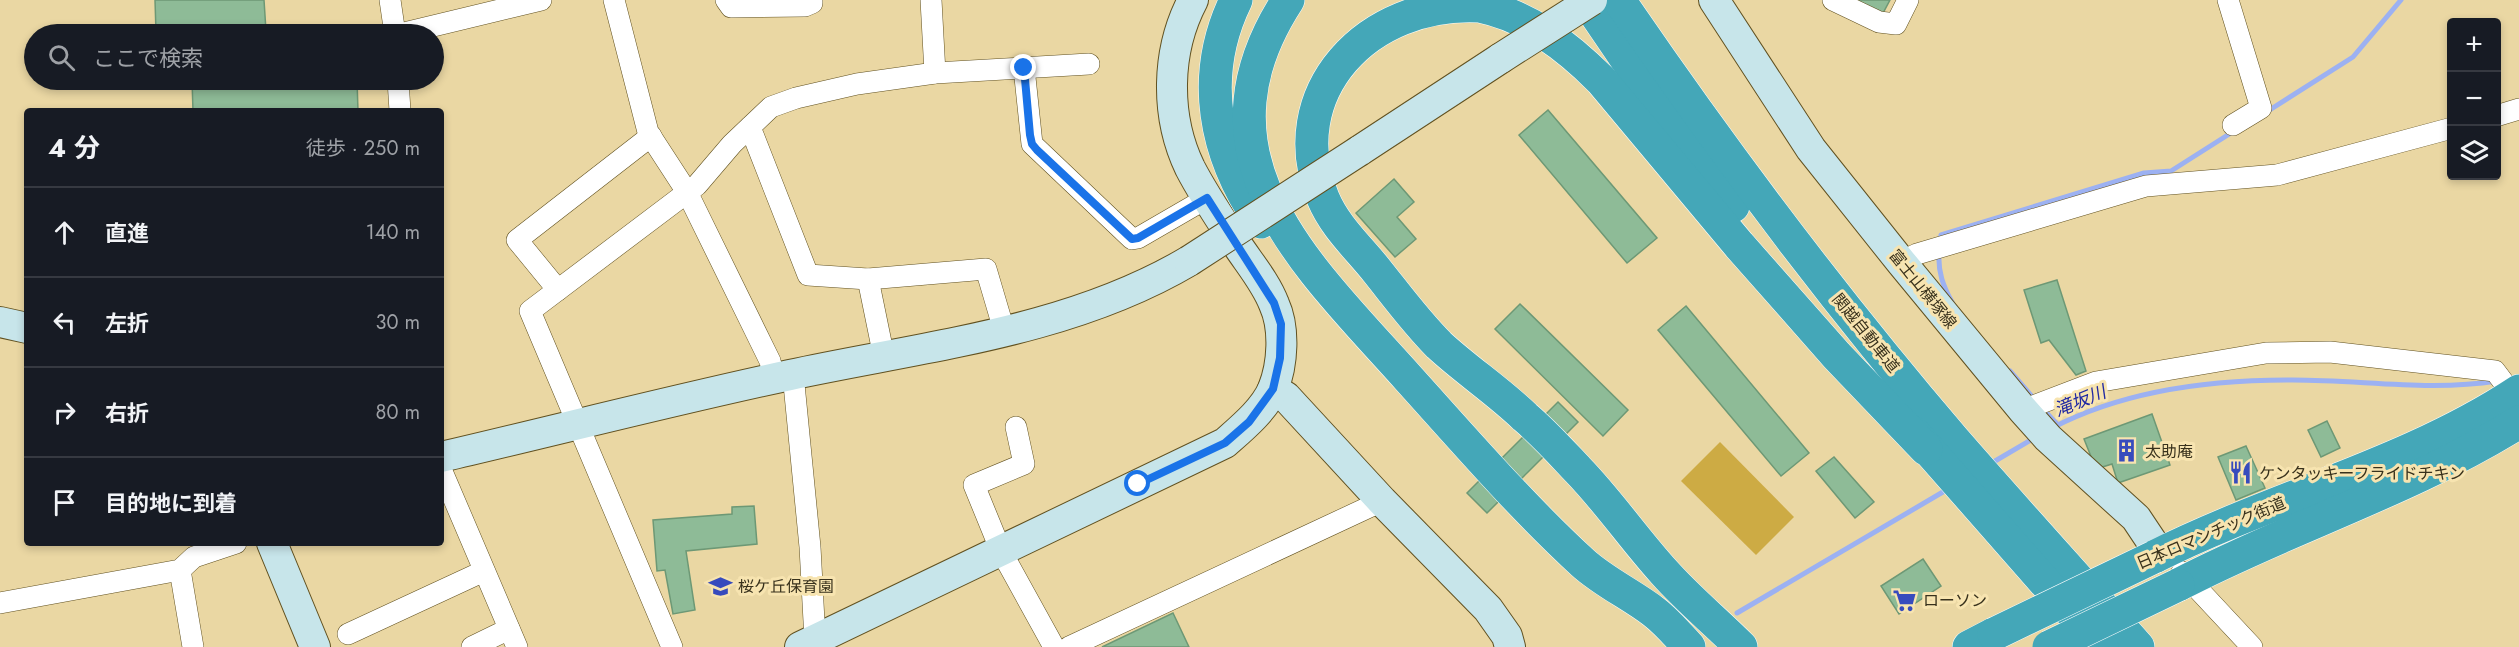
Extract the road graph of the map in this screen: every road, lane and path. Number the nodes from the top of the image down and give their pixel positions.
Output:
1 (390, 0) edge
2 (541, 0) edge
3 (614, 0) edge
4 (726, 0) edge
5 (812, 0) edge
6 (931, 0) edge
7 (1193, 0) edge
8 (1236, 0) edge
9 (1288, 0) edge
10 (1313, 0) edge
11 (1586, 0) edge
12 (1592, 0) edge
13 (1619, 0) edge
14 (1632, 0) edge
15 (1714, 0) edge
16 (1833, 0) edge
17 (1908, 0) edge
18 (2228, 0) edge
19 (461, 10) edge
20 (394, 24) edge
21 (425, 24) edge
22 (1089, 64) dead end
23 (1024, 68) junction
24 (935, 74) junction
25 (399, 90) edge
26 (400, 108) edge
27 (2519, 109) edge
28 (2501, 114) edge
29 (2233, 125) dead end
30 (750, 127) junction
31 (2447, 129) edge
32 (651, 136) junction
33 (1745, 177) junction
34 (687, 192) junction
35 (1207, 198) junction
36 (1901, 262) junction
37 (868, 279) junction
38 (558, 290) junction
39 (1333, 296) junction
40 (0, 322) edge
41 (24, 327) edge
42 (1004, 330) junction
43 (1439, 345) junction
44 (884, 357) junction
45 (783, 376) junction
46 (1273, 389) junction
47 (2517, 403) edge
48 (578, 425) junction
49 (2037, 425) junction
50 (1016, 427) dead end
51 (1926, 449) junction
52 (444, 456) edge
53 (444, 476) edge
54 (1382, 501) junction
55 (227, 546) edge
56 (273, 546) edge
57 (1001, 550) junction
58 (2158, 554) junction
59 (180, 570) junction
60 (484, 571) junction
61 (2183, 582) junction
62 (0, 603) edge
63 (348, 634) dead end
64 (513, 638) edge
65 (1982, 640) edge
66 (808, 644) edge
67 (193, 647) edge
68 (315, 647) edge
69 (472, 647) edge
70 (672, 647) edge
71 (1054, 647) edge
72 (1069, 647) edge
73 (1510, 647) edge
74 (1689, 647) edge
75 (1741, 647) edge
76 (2049, 647) edge
77 (2102, 647) edge
78 (2138, 647) edge
79 (2252, 647) edge

1 - 20 street
2 - 19 street
3 - 32 street
4 - 5 street
6 - 24 street
7 - 35 street
8 - 39 highway
9 - 39 highway
10 - 43 highway
11 - 51 highway, 関越自動車道
12 - 42 street, bridge
13 - 33 highway, 関越自動車道
14 - 33 highway
15 - 36 street, 富士山横塚線
16 - 17 street
18 - 29 street
19 - 21 street
22 - 23 street
23 - 24 street
23 - 35 street
24 - 30 street
25 - 26 street
27 - 28 street
30 - 34 street
30 - 37 street
31 - 36 street
32 - 34 street
32 - 38 street
33 - 78 highway, 関越自動車道
34 - 38 street
34 - 45 street
35 - 46 street
36 - 49 street, 富士山横塚線
37 - 42 street
37 - 44 street
38 - 48 street
39 - 74 highway
40 - 41 street
42 - 44 street
43 - 51 highway
43 - 75 highway
44 - 45 street
45 - 48 street
45 - 66 street
46 - 54 street
46 - 57 street
47 - 49 street
47 - 58 highway, 日本ロマンチック街道
47 - 61 highway, 日本ロマンチック街道
48 - 52 street
48 - 70 street
49 - 58 street, 富士山横塚線
50 - 57 street
51 - 77 highway, 関越自動車道
53 - 60 street
54 - 72 street
54 - 73 street
55 - 59 street
56 - 68 street
57 - 66 street
57 - 71 street
58 - 61 street
58 - 65 highway, 日本ロマンチック街道, bridge
59 - 62 street
59 - 67 street
60 - 63 street
60 - 64 street
61 - 76 highway, 日本ロマンチック街道, bridge
61 - 79 street
64 - 69 street

